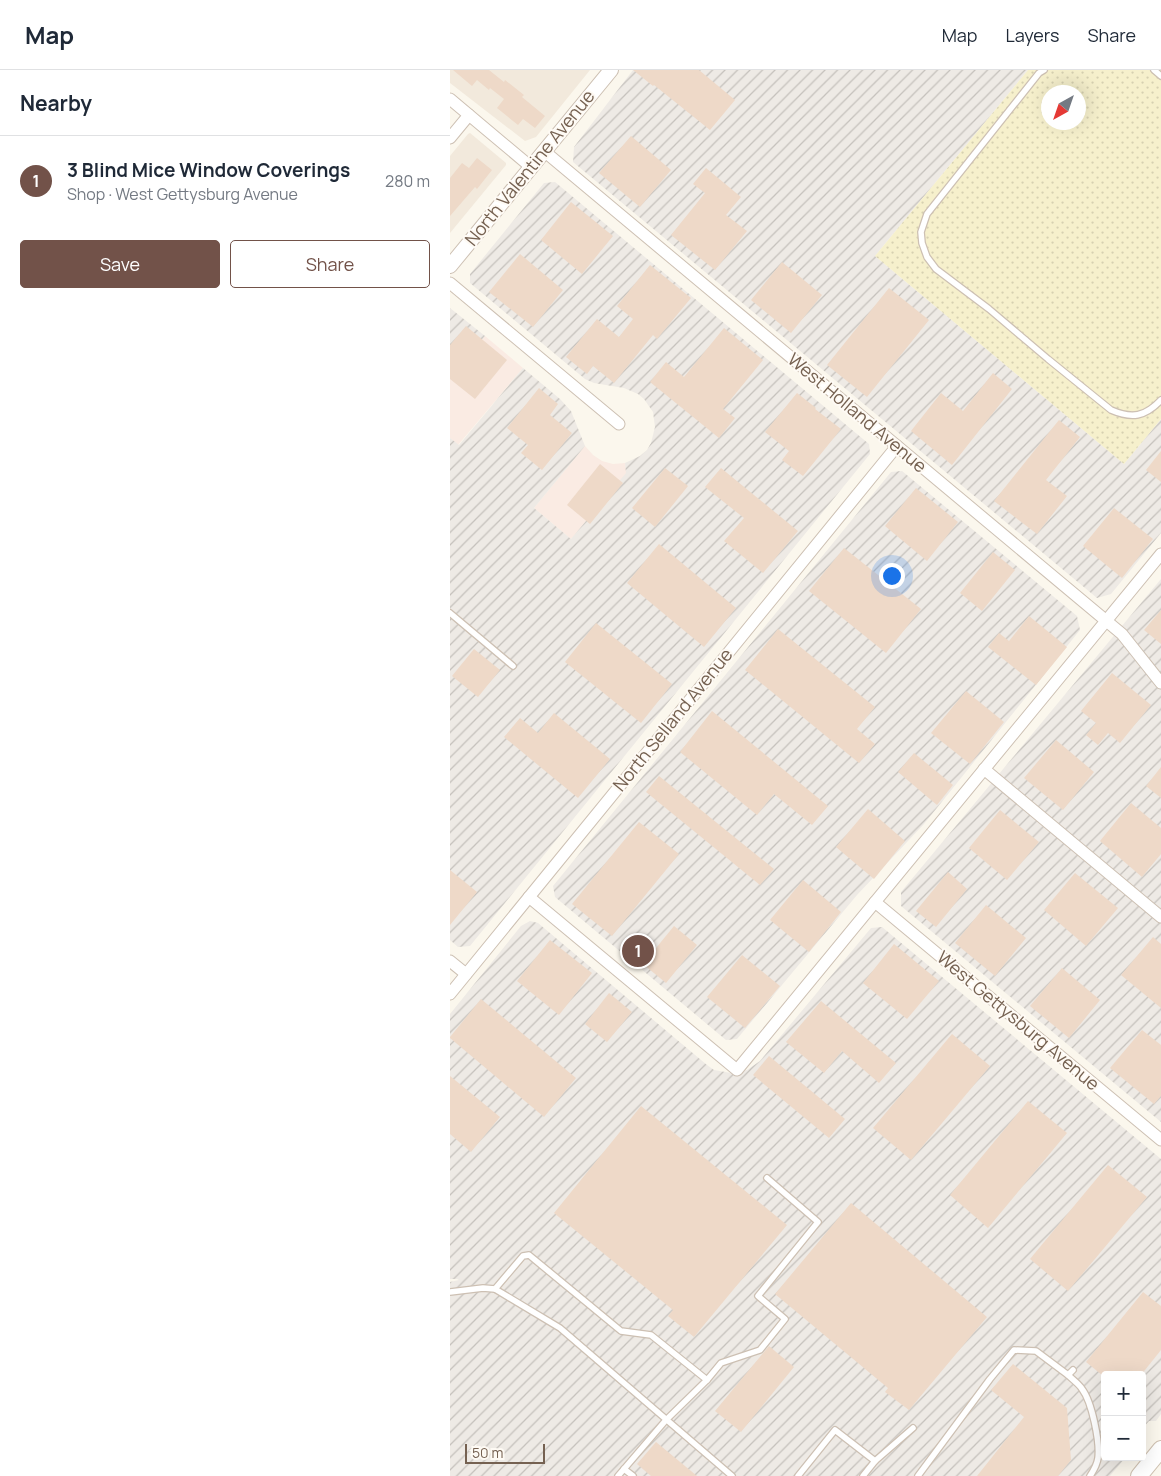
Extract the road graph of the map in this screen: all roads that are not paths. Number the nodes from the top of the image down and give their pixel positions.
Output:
1 (611, 70) edge
2 (1044, 70) edge
3 (1154, 70) edge
4 (1161, 76) edge
5 (450, 99) edge
6 (469, 115) junction
7 (450, 138) edge
8 (544, 151) junction
9 (531, 167) junction
10 (450, 266) edge
11 (450, 283) edge
12 (1161, 400) edge
13 (619, 424) dead end
14 (897, 446) junction
15 (1161, 554) edge
16 (450, 613) edge
17 (1106, 621) junction
18 (513, 666) dead end
19 (1161, 682) edge
20 (984, 769) junction
21 (529, 896) junction
22 (875, 902) junction
23 (1161, 917) edge
24 (450, 961) edge
25 (466, 974) junction
26 (450, 994) edge
27 (1161, 1140) edge
28 (767, 1178) dead end
29 (495, 1289) junction
30 (450, 1292) edge
31 (1073, 1370) dead end
32 (1068, 1376) junction
33 (707, 1380) junction
34 (666, 1420) junction
35 (913, 1428) dead end
36 (1161, 1448) edge
37 (875, 1461) junction
38 (624, 1469) junction
39 (618, 1476) edge
40 (633, 1476) edge
41 (732, 1476) edge
42 (798, 1476) edge
43 (863, 1476) edge
44 (918, 1476) edge
45 (1090, 1476) edge
46 (1139, 1476) edge

1 - 8 street, North Valentine Avenue
2 - 12 lane
3 - 4 lane
5 - 6 street
6 - 7 street
6 - 9 street
8 - 9 street, North Valentine Avenue
8 - 14 street, West Holland Avenue
9 - 10 street, North Valentine Avenue
11 - 13 street
14 - 17 street, West Holland Avenue
14 - 21 street, North Selland Avenue
15 - 17 street
16 - 18 lane
17 - 19 street, West Holland Avenue
17 - 20 street
20 - 22 street
20 - 23 street
21 - 22 street
21 - 25 street, North Selland Avenue
22 - 27 street, West Gettysburg Avenue
24 - 25 street
25 - 26 street, North Selland Avenue
28 - 33 lane
29 - 30 lane
29 - 33 lane
29 - 34 lane
31 - 32 lane
32 - 44 lane
32 - 45 lane
33 - 34 lane
34 - 38 lane
34 - 41 lane
35 - 37 lane
36 - 46 main road
37 - 42 lane
37 - 43 lane
38 - 39 lane
38 - 40 lane

